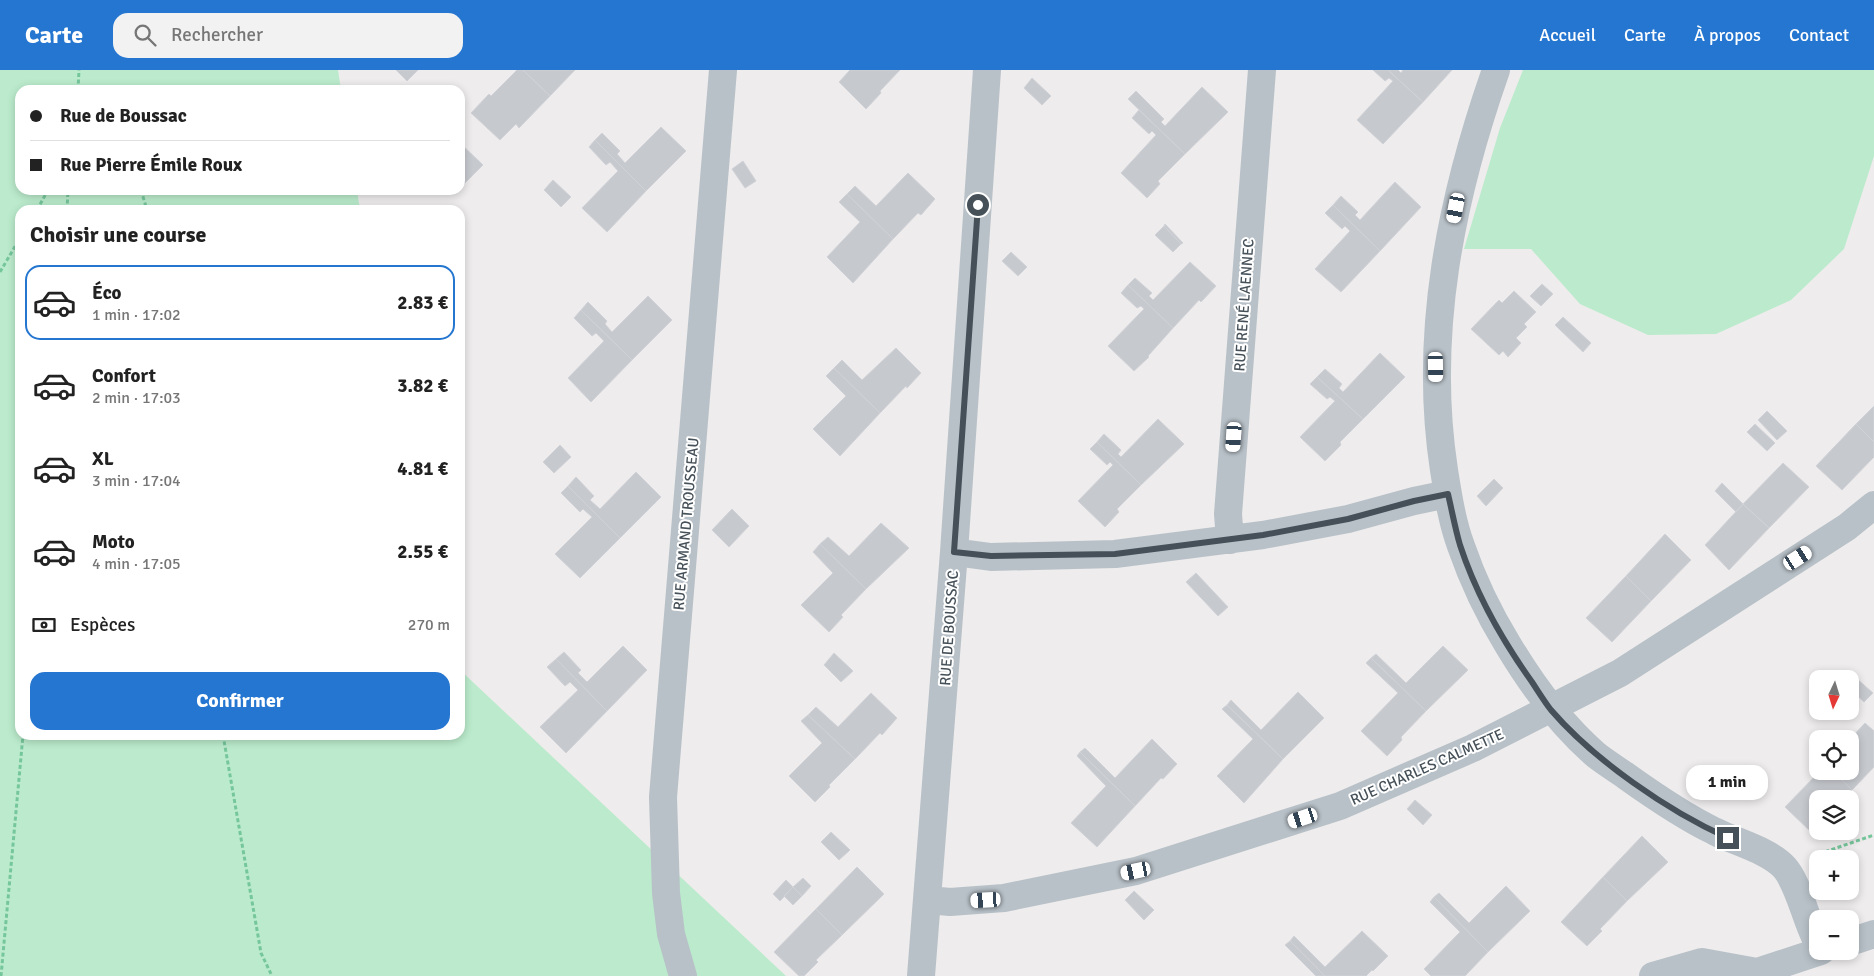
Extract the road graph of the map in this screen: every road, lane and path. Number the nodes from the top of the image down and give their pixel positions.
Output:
1 (80, 70) edge
2 (723, 70) edge
3 (986, 70) edge
4 (1262, 70) edge
5 (1496, 70) edge
6 (78, 85) edge
7 (15, 246) edge
8 (0, 272) edge
9 (1448, 494) junction
10 (1874, 506) edge
11 (1230, 540) junction
12 (954, 552) junction
13 (1551, 709) junction
14 (23, 740) edge
15 (224, 740) edge
16 (1874, 835) edge
17 (1784, 867) junction
18 (929, 900) junction
19 (1809, 924) edge
20 (1874, 934) edge
21 (1859, 939) edge
22 (1809, 955) edge
23 (1, 976) edge
24 (272, 976) edge
25 (683, 976) edge
26 (921, 976) edge
27 (1653, 976) edge

1 - 6 path
2 - 25 street, RUE ARMAND TROUSSEAU
3 - 12 street, RUE DE BOUSSAC
4 - 11 street, RUE RENÉ LAENNEC
5 - 9 street
7 - 8 path
9 - 11 street
9 - 13 street
10 - 13 street, RUE CHARLES CALMETTE
11 - 12 street
12 - 18 street, RUE DE BOUSSAC
13 - 17 street
13 - 18 street, RUE CHARLES CALMETTE
14 - 23 path
15 - 24 path
16 - 17 path
17 - 19 street
18 - 26 street, RUE DE BOUSSAC
20 - 21 street
22 - 27 street

